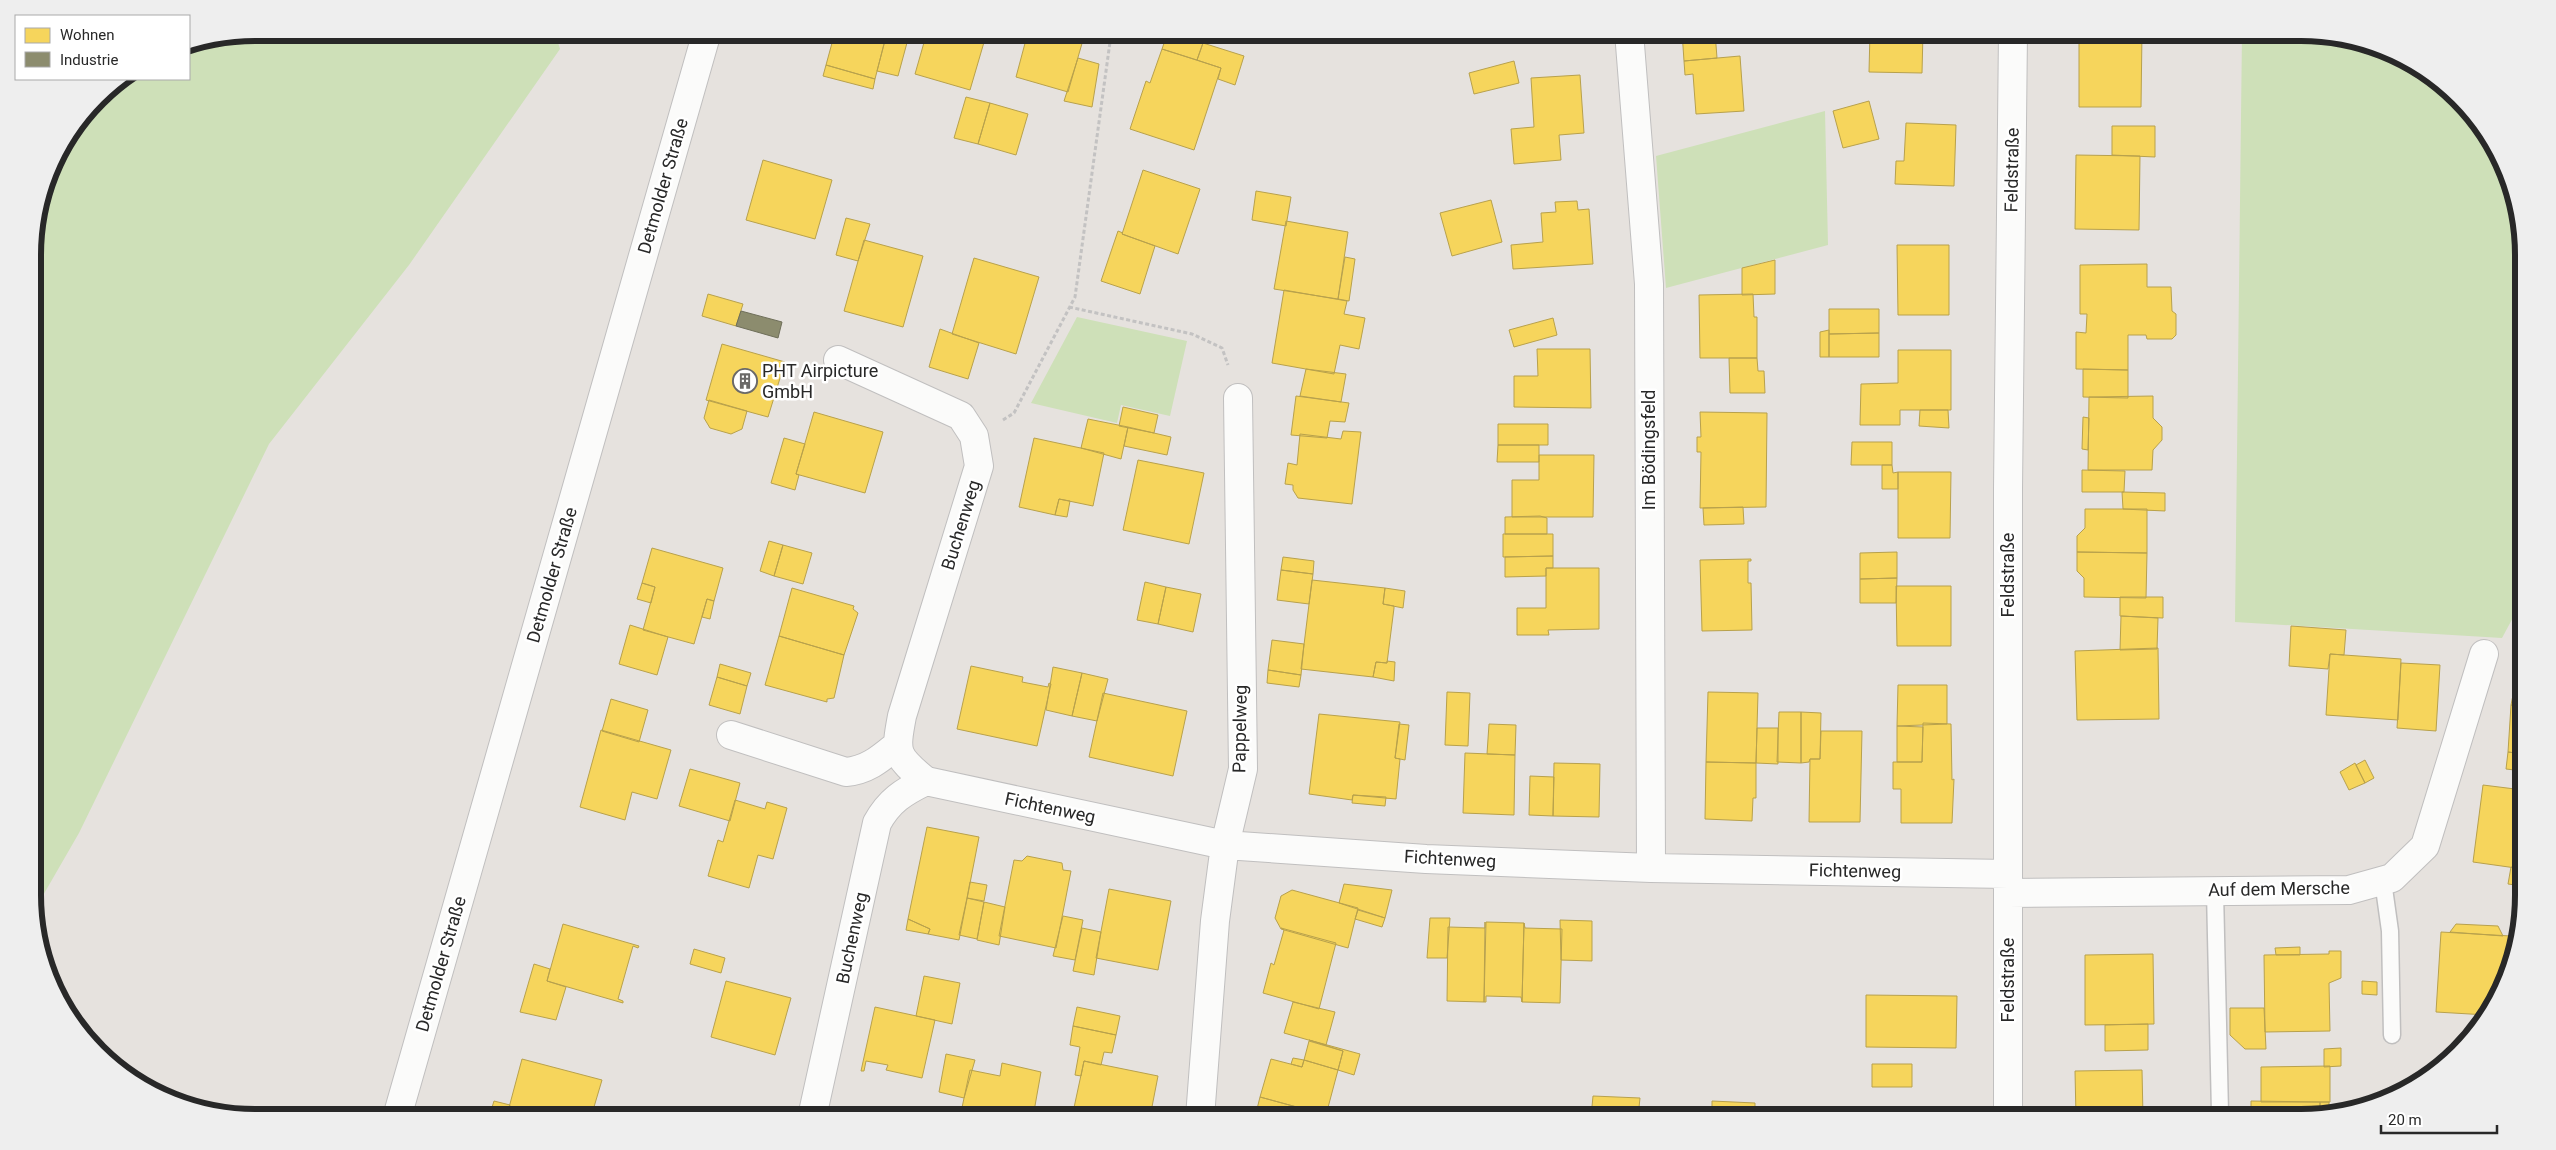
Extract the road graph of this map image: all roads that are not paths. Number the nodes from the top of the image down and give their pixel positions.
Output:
1 (704, 41) edge
2 (1630, 41) edge
3 (2013, 41) edge
4 (838, 360) dead end
5 (1238, 398) road end
6 (2484, 654) dead end
7 (732, 735) dead end
8 (909, 763) junction
9 (1225, 845) junction
10 (1651, 868) junction
11 (2383, 881) junction
12 (2008, 884) junction
13 (2215, 891) junction
14 (2392, 1035) dead end
15 (400, 1109) edge
16 (814, 1109) edge
17 (1201, 1109) edge
18 (2008, 1109) edge
19 (2220, 1109) edge

1 - 15 street, Detmolder Straße
2 - 10 street, Im Bödingsfeld
3 - 12 street, Feldstraße
4 - 8 street, Buchenweg
5 - 9 street, Pappelweg
6 - 11 street, Auf dem Mersche
7 - 8 street
8 - 9 street, Fichtenweg
8 - 16 street, Buchenweg
9 - 10 street, Fichtenweg
9 - 17 street, Pappelweg
10 - 12 street, Fichtenweg
11 - 13 street, Auf dem Mersche
11 - 14 lane
12 - 13 street, Auf dem Mersche
12 - 18 street, Feldstraße
13 - 19 lane

